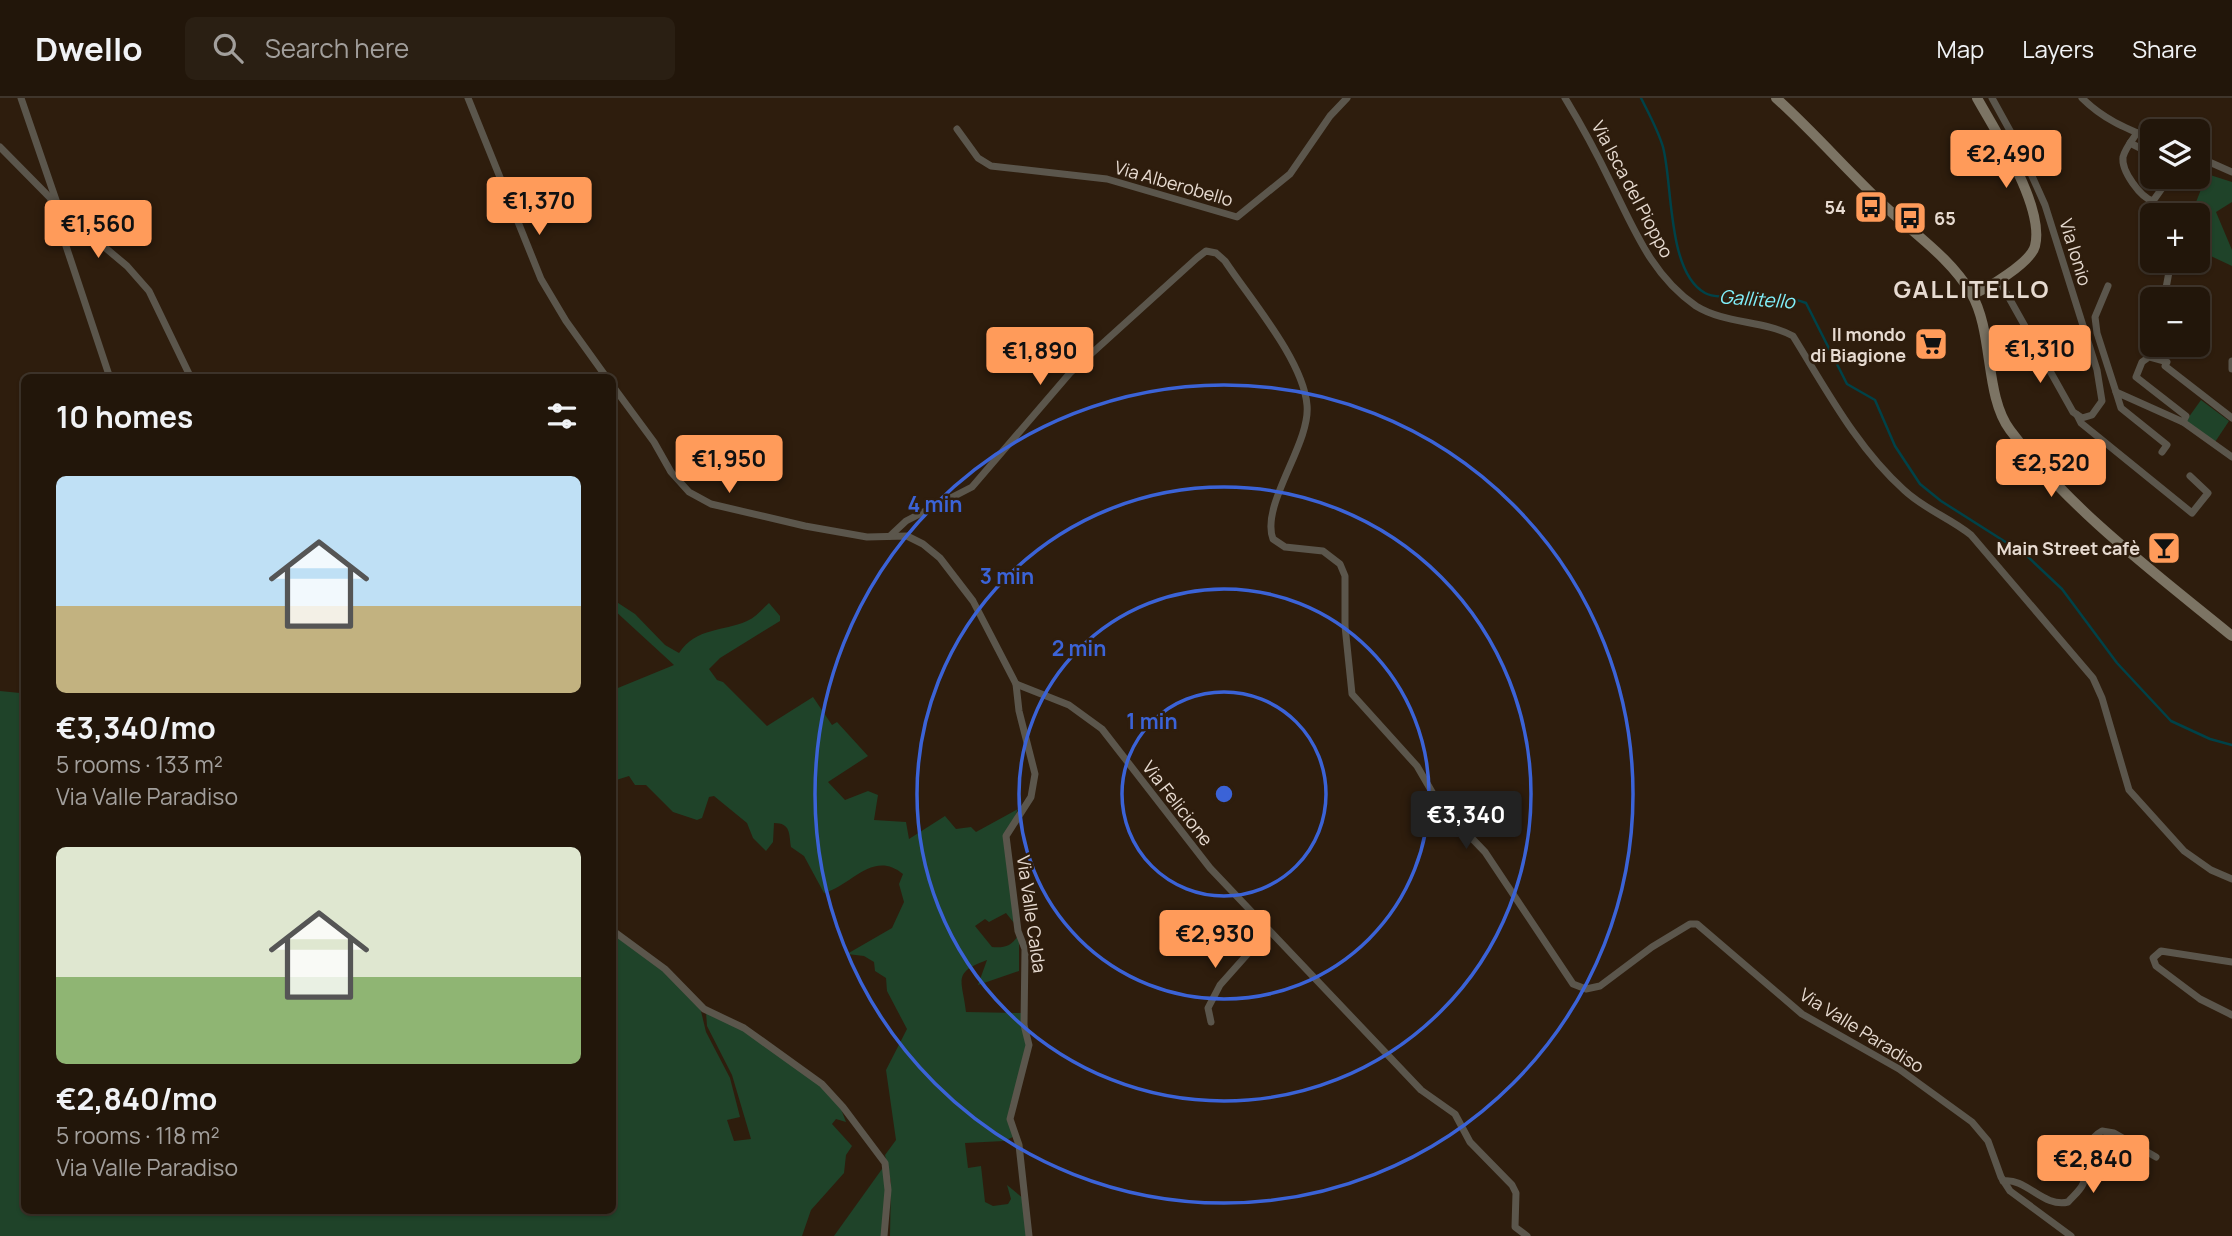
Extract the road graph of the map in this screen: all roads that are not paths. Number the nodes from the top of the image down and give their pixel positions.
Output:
1 (21, 98) edge
2 (468, 98) edge
3 (1347, 98) edge
4 (1565, 98) edge
5 (1776, 98) edge
6 (1977, 98) edge
7 (1992, 98) edge
8 (2082, 98) edge
9 (957, 129) dead end
10 (2137, 133) junction
11 (2140, 134) edge
12 (2130, 143) junction
13 (0, 147) edge
14 (2140, 148) edge
15 (2210, 162) edge
16 (2232, 172) edge
17 (2162, 189) edge
18 (50, 197) junction
19 (2153, 201) joint
20 (57, 205) junction
21 (1999, 279) junction
22 (2108, 286) dead end
23 (1972, 294) junction
24 (2232, 361) edge
25 (2232, 369) edge
26 (109, 374) edge
27 (189, 374) edge
28 (604, 374) edge
29 (616, 390) edge
30 (2116, 392) junction
31 (2076, 414) junction
32 (2232, 418) edge
33 (2183, 422) junction
34 (2162, 452) dead end
35 (2232, 457) edge
36 (2190, 476) dead end
37 (890, 536) junction
38 (2232, 636) edge
39 (1016, 684) junction
40 (2232, 879) edge
41 (1268, 930) junction
42 (616, 933) edge
43 (2232, 962) edge
44 (2232, 1015) edge
45 (1211, 1022) dead end
46 (2156, 1157) dead end
47 (2003, 1181) junction
48 (884, 1236) edge
49 (1030, 1236) edge
50 (1527, 1236) edge
51 (2071, 1236) edge

1 - 20 street
2 - 28 street
3 - 9 street, Via Alberobello
4 - 40 street, Via Isca del Pioppo
5 - 23 street
6 - 21 street
7 - 31 street, Via Ionio
8 - 10 street
10 - 11 street
10 - 12 street
12 - 14 street
12 - 19 street
13 - 18 street
15 - 16 street
17 - 19 street
18 - 20 street
18 - 26 street
20 - 27 street
21 - 23 street
21 - 31 street
22 - 30 street
23 - 38 street
24 - 25 street
29 - 37 street
30 - 33 street
30 - 34 street
31 - 36 street
32 - 33 street
33 - 35 street
37 - 39 street
37 - 47 street, Via Valle Paradiso
39 - 41 street, Via Felicione
39 - 49 street, Via Valle Calda
41 - 45 street
41 - 50 street, Via Felicione
42 - 48 street
43 - 44 street
46 - 47 street
47 - 51 street, Via Valle Paradiso

